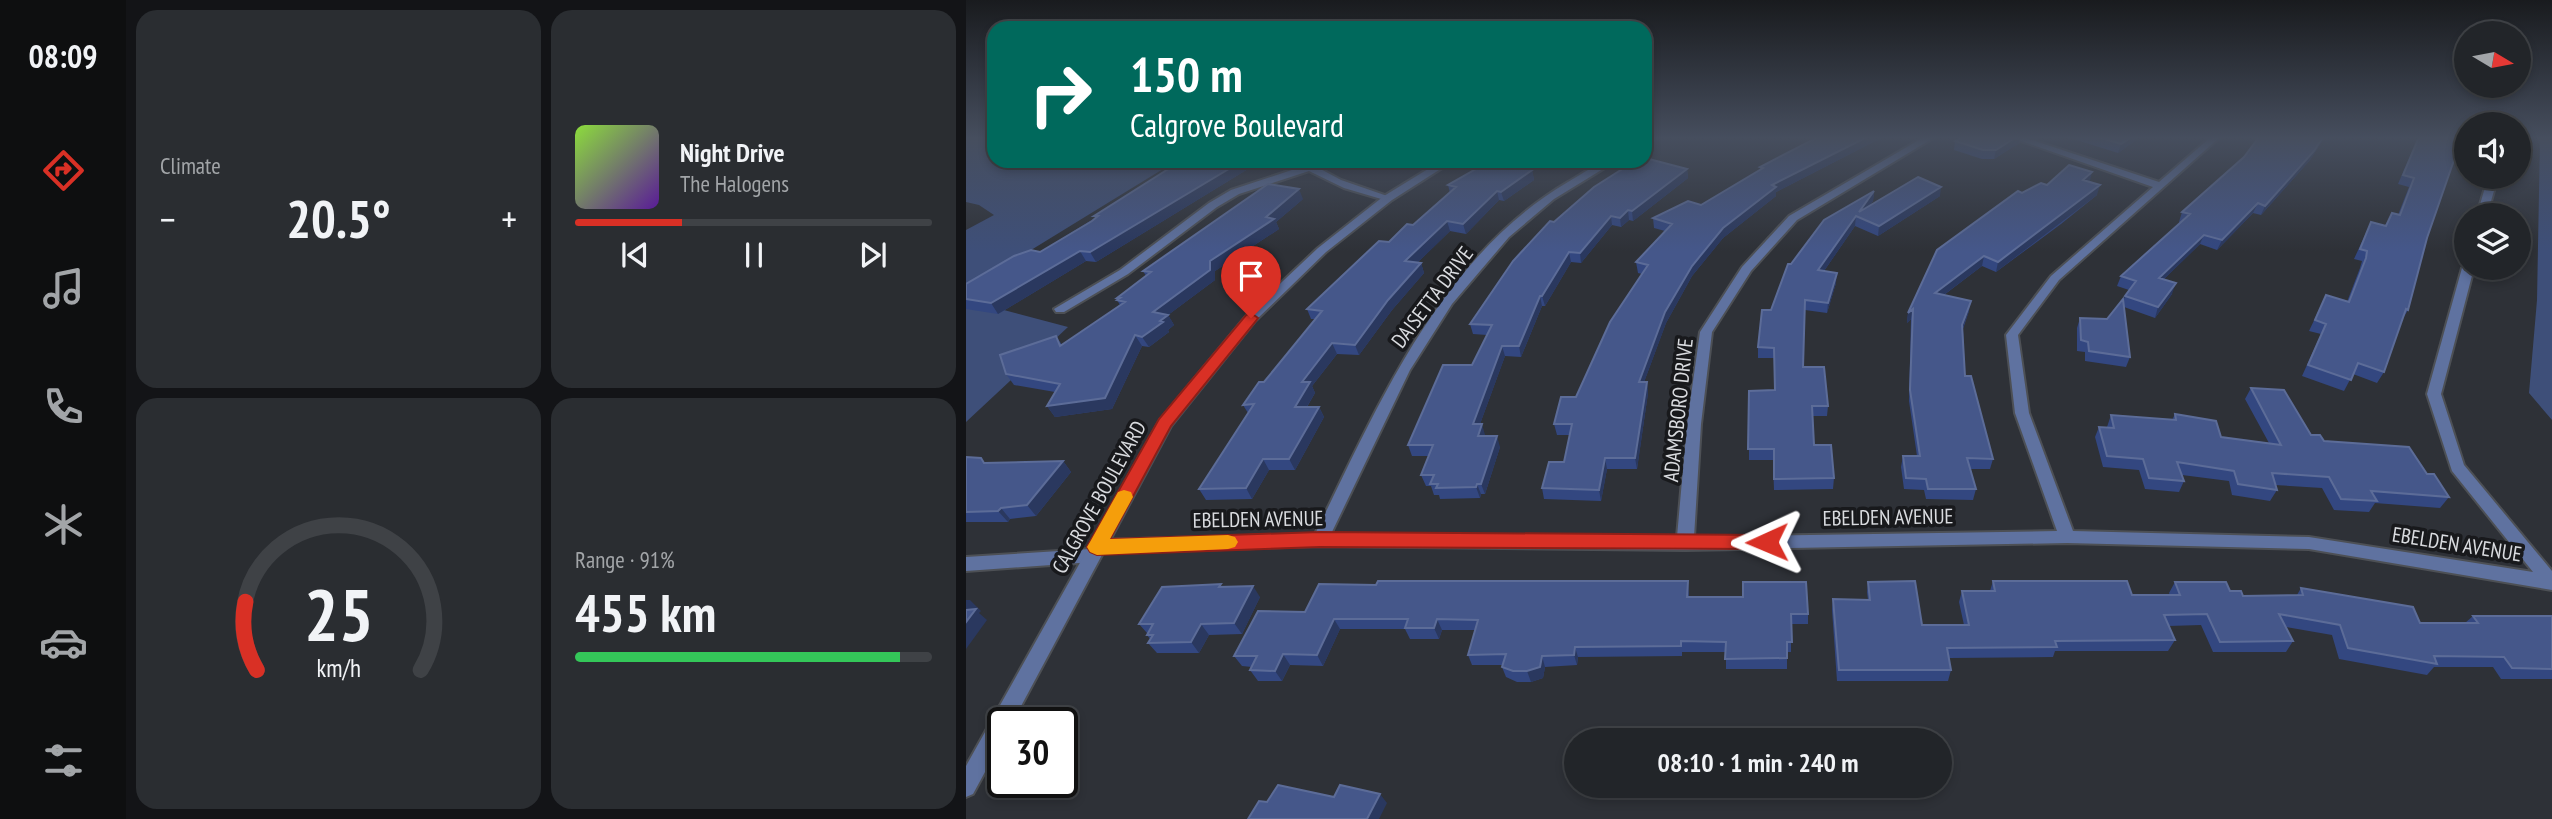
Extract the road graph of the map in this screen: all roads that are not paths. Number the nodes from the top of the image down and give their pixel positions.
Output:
1 (1281, 175) edge
2 (1327, 175) edge
3 (1425, 175) edge
4 (1587, 175) edge
5 (1865, 175) edge
6 (2129, 175) edge
7 (2173, 175) edge
8 (2161, 186) junction
9 (1388, 198) junction
10 (2465, 280) edge
11 (1060, 309) dead end
12 (2067, 537) junction
13 (1320, 540) junction
14 (1685, 544) junction
15 (1095, 551) junction
16 (966, 564) edge
17 (2551, 582) edge
18 (966, 787) edge

1 - 11 street
2 - 9 street
3 - 9 street, CALGROVE BOULEVARD
4 - 13 street, DAISETTA DRIVE
5 - 14 street, ADAMSBORO DRIVE
6 - 8 street
7 - 8 street
8 - 12 street
9 - 15 street, CALGROVE BOULEVARD
10 - 17 street
12 - 14 street, EBELDEN AVENUE
12 - 17 street, EBELDEN AVENUE
13 - 14 street, EBELDEN AVENUE
13 - 15 street, EBELDEN AVENUE
15 - 16 street, EBELDEN AVENUE
15 - 18 street, CALGROVE BOULEVARD

